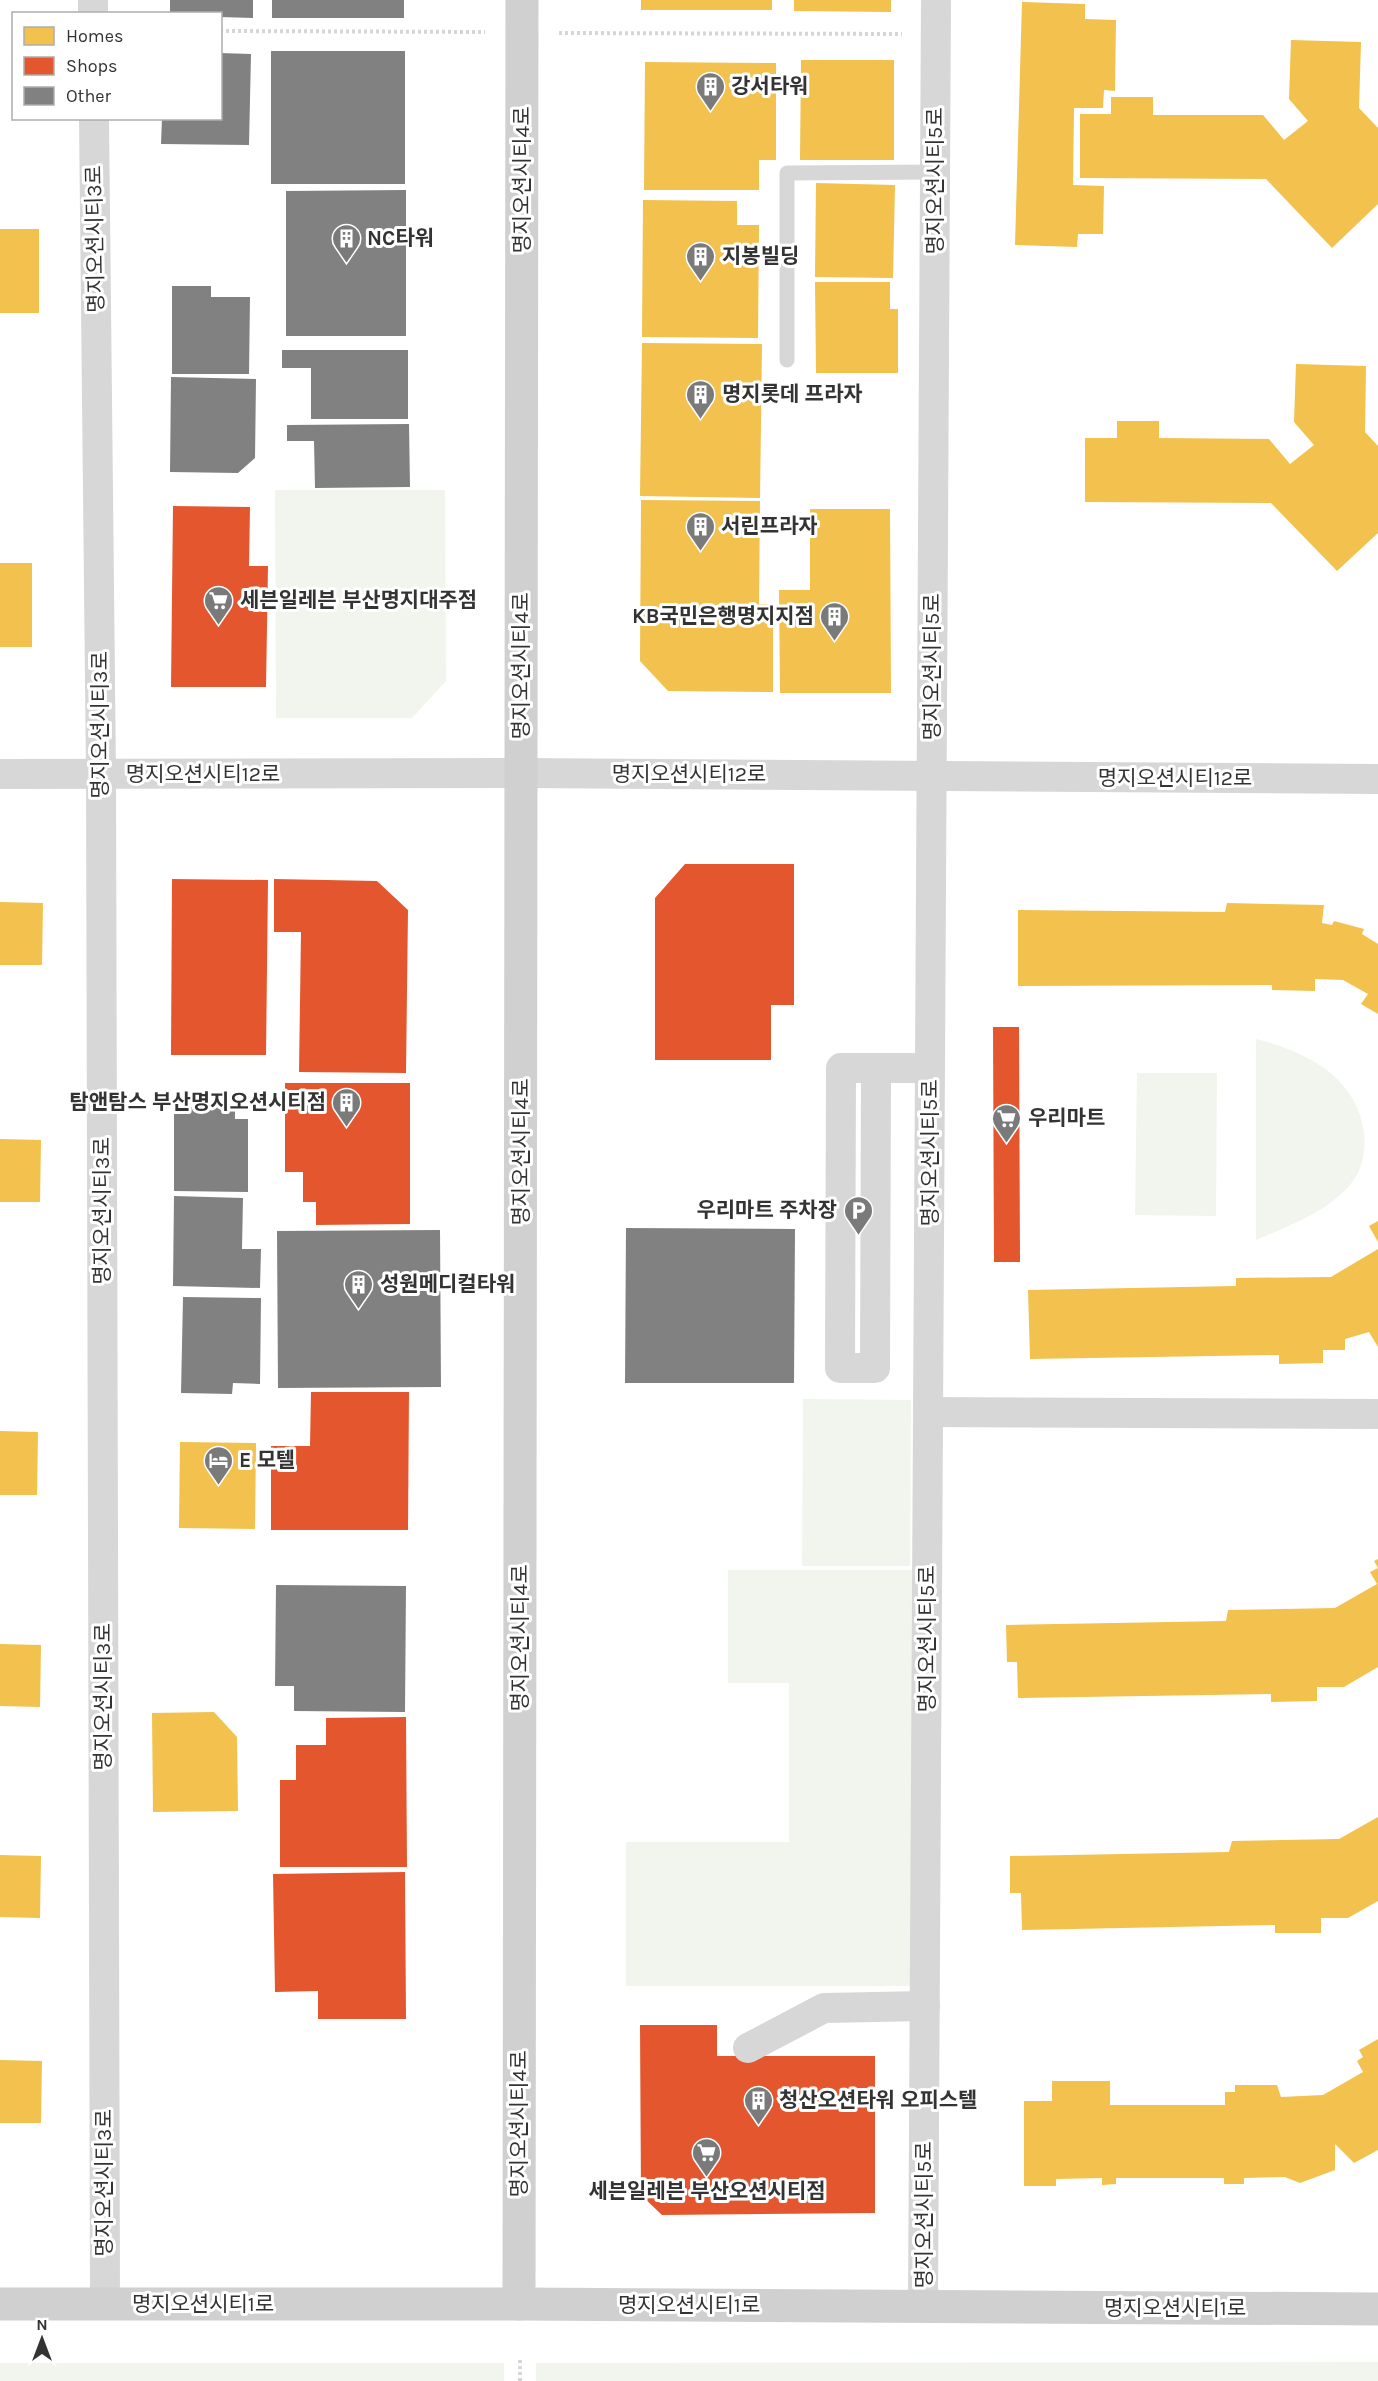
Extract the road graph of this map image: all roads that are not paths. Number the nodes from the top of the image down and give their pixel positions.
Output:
1 (522, 0) edge
2 (936, 0) edge
3 (94, 120) edge
4 (935, 172) junction
5 (786, 360) dead end
6 (521, 773) junction
7 (0, 774) edge
8 (100, 774) junction
9 (932, 776) junction
10 (1378, 779) edge
11 (876, 1068) junction
12 (930, 1068) junction
13 (928, 1412) junction
14 (1378, 1414) edge
15 (925, 2006) junction
16 (748, 2048) dead end
17 (0, 2304) edge
18 (105, 2304) junction
19 (519, 2304) junction
20 (923, 2306) junction
21 (1378, 2309) edge

1 - 6 main road, 명지오션시티4로
2 - 4 street, 명지오션시티5로
3 - 8 street, 명지오션시티3로
4 - 5 lane
4 - 9 street, 명지오션시티5로
6 - 8 street, 명지오션시티12로
6 - 9 street, 명지오션시티12로
6 - 19 main road, 명지오션시티4로
7 - 8 street, 명지오션시티12로
8 - 18 street, 명지오션시티3로
9 - 10 street, 명지오션시티12로
9 - 12 street, 명지오션시티5로
11 - 11 street
11 - 12 street
12 - 13 street, 명지오션시티5로
13 - 14 street
13 - 15 street, 명지오션시티5로
15 - 16 street
15 - 20 street, 명지오션시티5로
17 - 18 main road, 명지오션시티1로
18 - 19 main road, 명지오션시티1로
19 - 20 main road, 명지오션시티1로
20 - 21 main road, 명지오션시티1로

